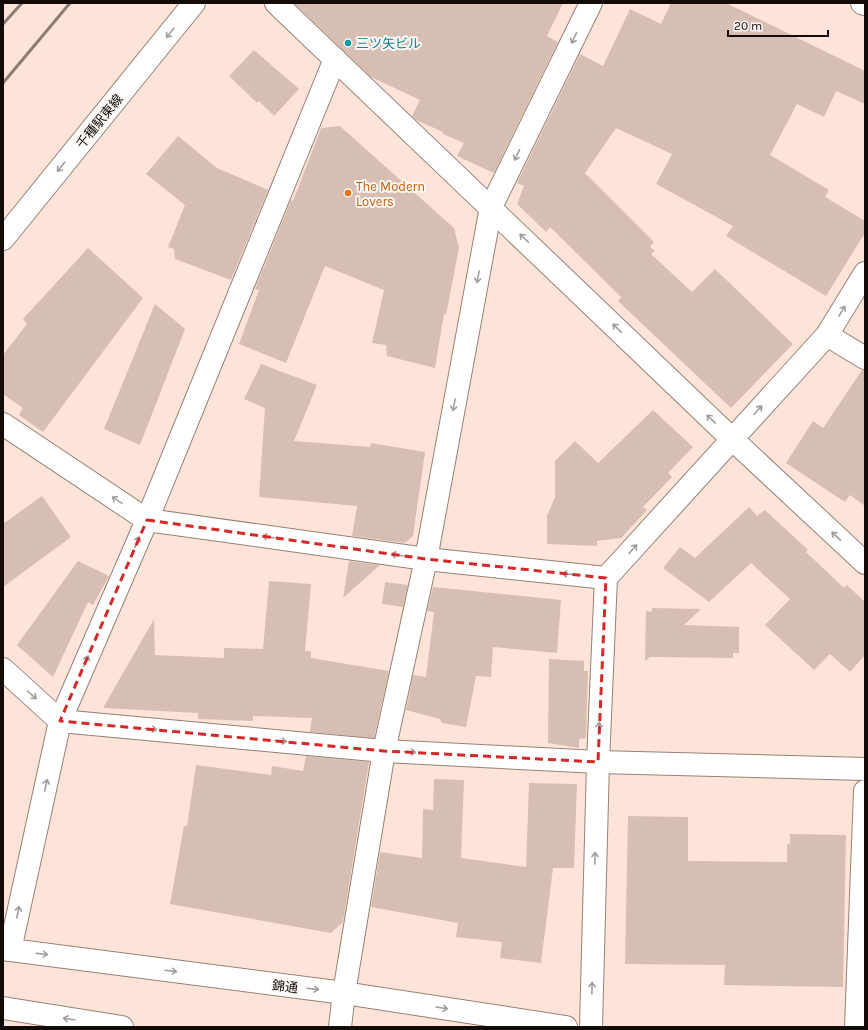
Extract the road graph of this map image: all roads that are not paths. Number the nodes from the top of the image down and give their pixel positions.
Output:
1 (194, 3) edge
2 (276, 3) edge
3 (591, 3) edge
4 (862, 3) edge
5 (865, 4) edge
6 (335, 59) junction
7 (491, 207) junction
8 (3, 239) edge
9 (865, 273) edge
10 (827, 335) junction
11 (865, 358) edge
12 (3, 424) edge
13 (732, 439) junction
14 (147, 520) junction
15 (426, 559) junction
16 (865, 563) edge
17 (606, 578) junction
18 (3, 669) edge
19 (60, 721) junction
20 (384, 751) junction
21 (598, 762) junction
22 (865, 770) edge
23 (865, 791) edge
24 (7, 949) edge
25 (344, 993) junction
26 (3, 1008) edge
27 (29, 1020) edge
28 (122, 1027) edge
29 (340, 1027) edge
30 (566, 1027) edge
31 (591, 1027) edge
32 (856, 1027) edge

1 -> 8 street, 千種駅東線
2 - 6 street
3 -> 7 street
4 - 5 street
6 - 7 street
6 - 14 street
13 -> 7 street
7 -> 15 street
10 -> 9 street
10 - 11 street
13 -> 10 street
14 -> 12 street
16 -> 13 street
17 -> 13 street
15 -> 14 street
19 -> 14 street
17 -> 15 street
15 - 20 street
21 -> 17 street
18 -> 19 street
19 -> 20 street
24 -> 19 street
20 -> 21 street
20 - 25 street
21 - 22 street
31 -> 21 street
23 - 32 street
24 -> 25 street, 錦通
25 - 29 street
25 -> 30 street, 錦通
26 - 27 street
28 -> 27 street

